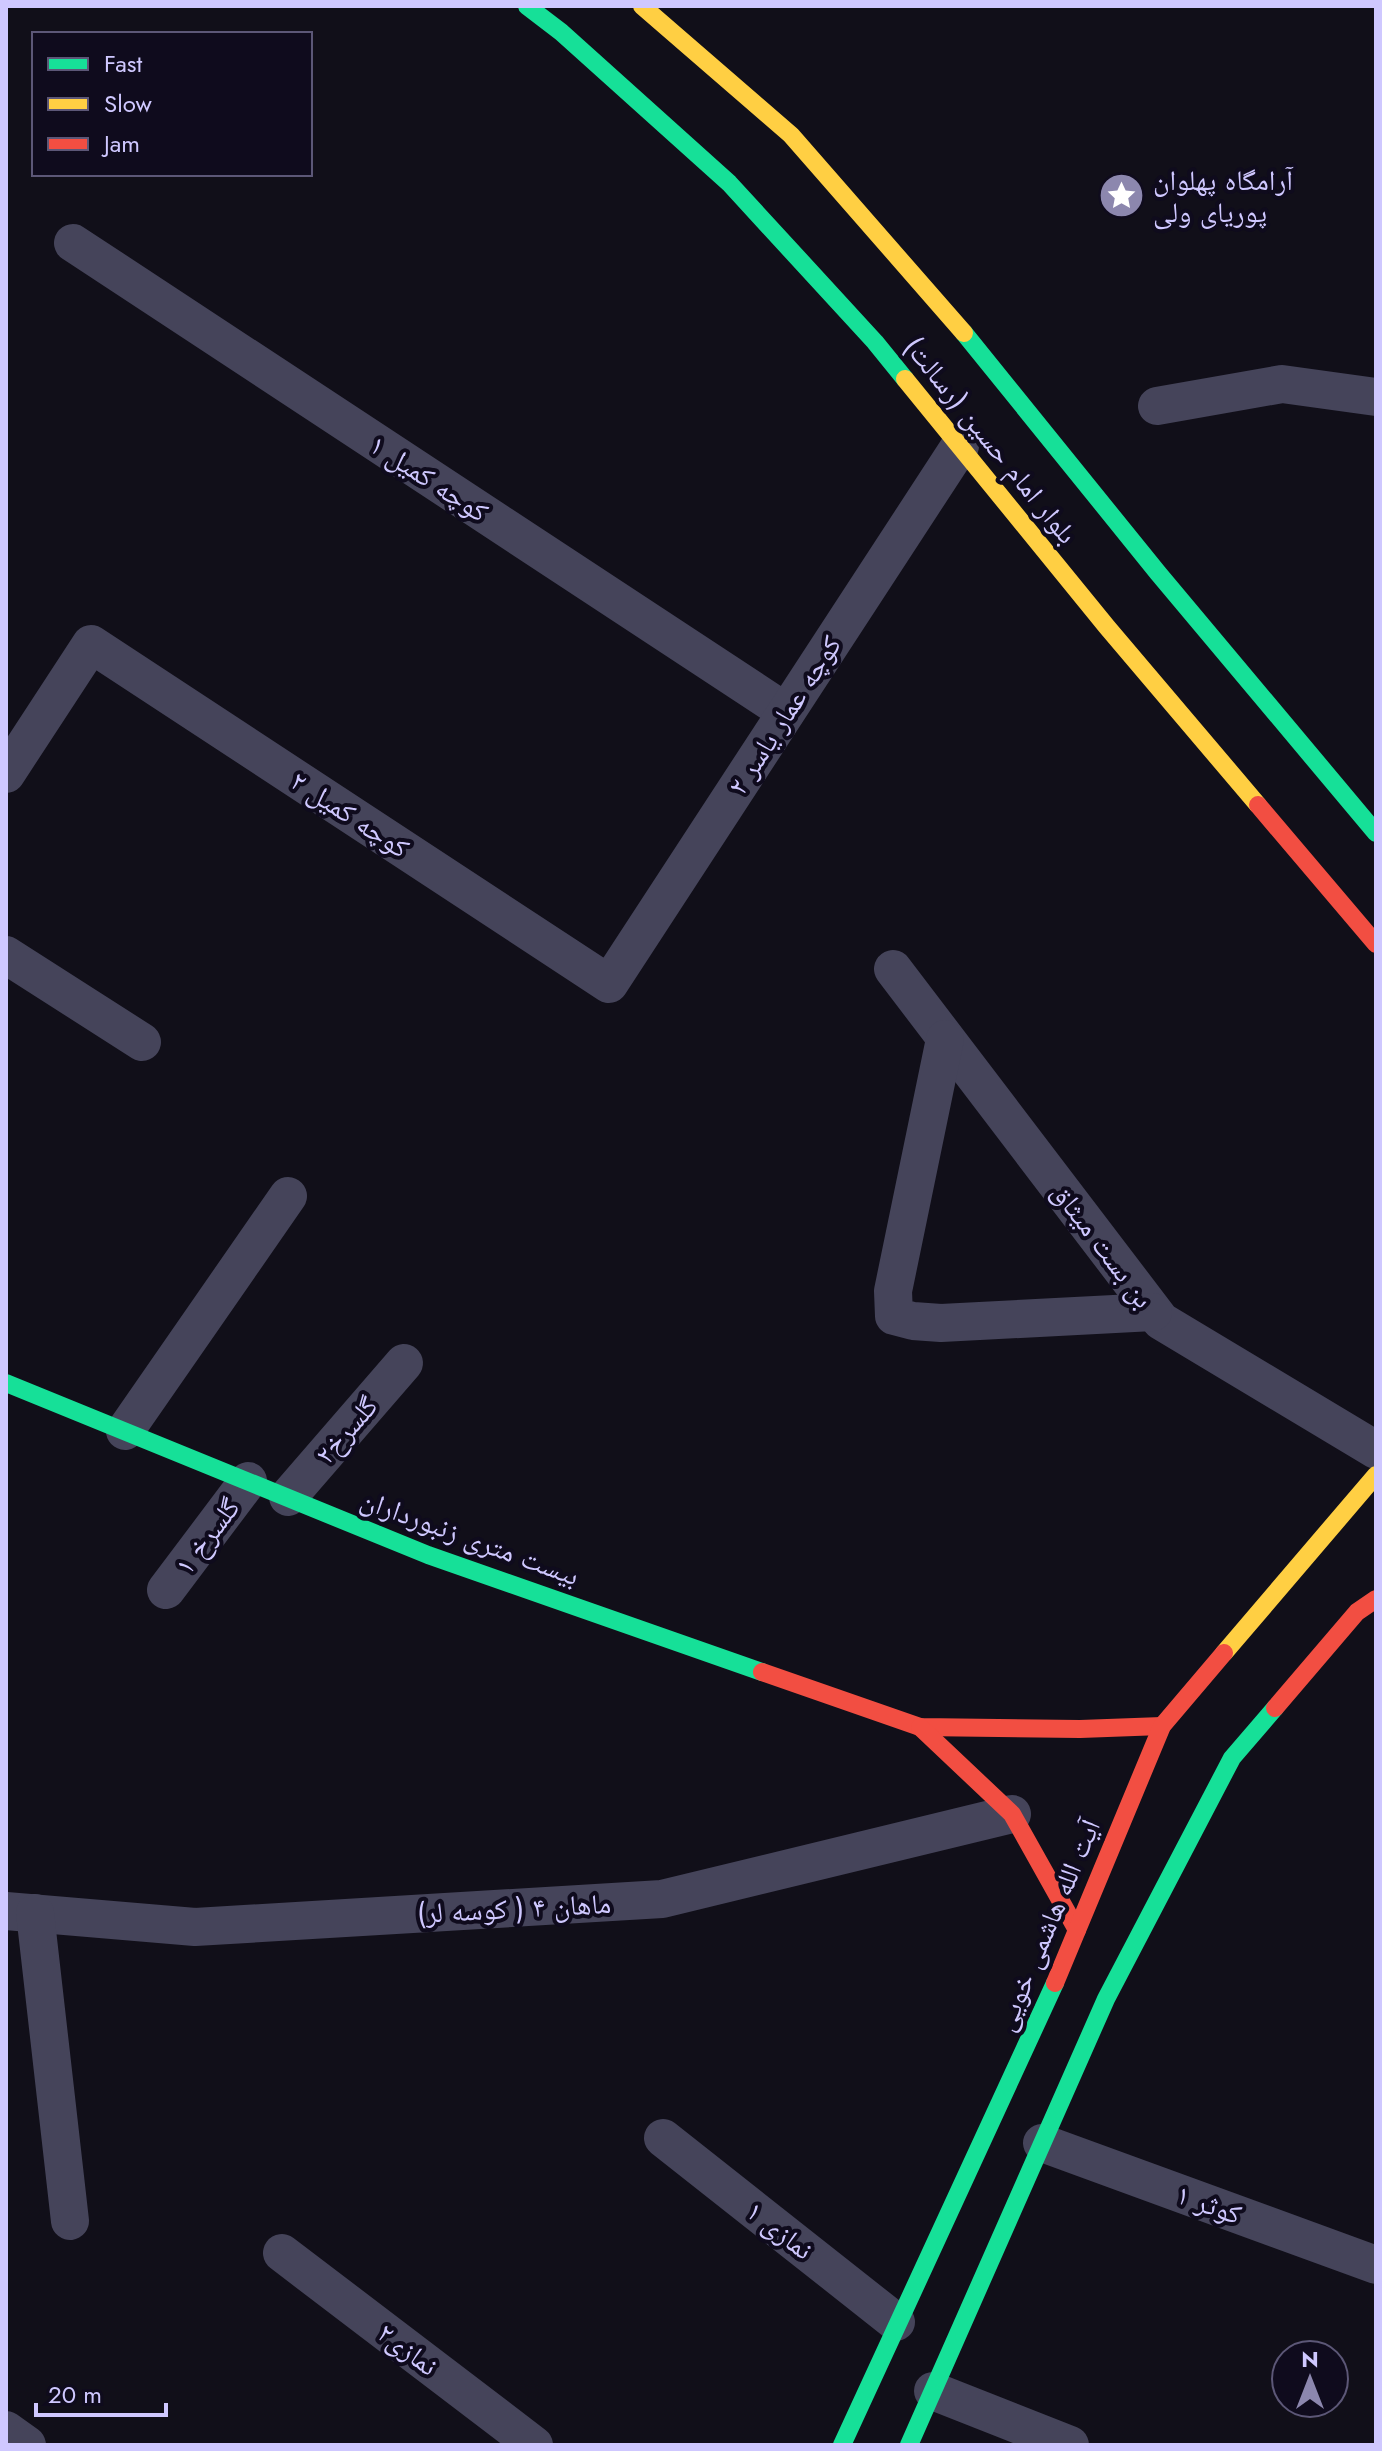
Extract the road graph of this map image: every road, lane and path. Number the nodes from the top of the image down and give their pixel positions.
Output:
1 (527, 6) edge
2 (642, 6) edge
3 (73, 243) dead end
4 (1376, 397) edge
5 (1157, 406) dead end
6 (960, 446) junction
7 (786, 712) junction
8 (6, 774) edge
9 (1376, 833) edge
10 (1376, 944) edge
11 (6, 955) edge
12 (893, 969) dead end
13 (609, 984) joint
14 (945, 1039) junction
15 (142, 1042) dead end
16 (288, 1196) dead end
17 (1153, 1312) junction
18 (404, 1363) dead end
19 (6, 1383) edge
20 (125, 1431) junction
21 (1376, 1450) edge
22 (1376, 1475) edge
23 (248, 1481) junction
24 (288, 1497) junction
25 (166, 1590) dead end
26 (1376, 1599) edge
27 (1162, 1726) junction
28 (920, 1727) junction
29 (1012, 1814) junction
30 (20, 1912) edge
31 (1077, 1930) junction
32 (663, 2138) dead end
33 (1042, 2143) junction
34 (70, 2221) dead end
35 (282, 2253) dead end
36 (1376, 2265) edge
37 (896, 2322) junction
38 (933, 2391) junction
39 (6, 2430) edge
40 (27, 2445) edge
41 (534, 2445) edge
42 (842, 2445) edge
43 (909, 2445) edge
44 (1070, 2445) edge

1 - 6 street, بلوار امام حسین (رسالت)
2 - 9 street, بلوار امام حسین (رسالت)
3 - 7 street, کوچه کمیل ۱
4 - 5 street
6 - 7 street, کوچه عمار یاسر ۲
6 - 10 street, بلوار امام حسین (رسالت)
7 - 13 street, کوچه عمار یاسر ۲
8 - 13 street, کوچه کمیل ۲
11 - 15 street
12 - 14 street, بن بست میثاق
14 - 17 street, بن بست میثاق
14 - 17 street
16 - 20 street
17 - 21 street, بن بست میثاق
18 - 24 street, گلسرخ۲
19 - 20 street, بیست متری زنبورداران
20 - 23 street, بیست متری زنبورداران
22 - 27 street, آیت الله هاشمی خویی
23 - 24 street, بیست متری زنبورداران
23 - 25 street, گلسرخ ۱
24 - 28 street, بیست متری زنبورداران
26 - 33 street
27 - 28 street, بیست متری زنبورداران
27 - 31 street, آیت الله هاشمی خویی
28 - 29 street, بیست متری زنبورداران
29 - 30 street, ماهان ۴ ( کوسه لر)
29 - 31 street, بیست متری زنبورداران
30 - 34 street
31 - 37 street, آیت الله هاشمی خویی
32 - 37 street, نمازی ۱
33 - 36 street, کوثر ۱
33 - 38 street
35 - 41 street, نمازی۲
37 - 42 street, آیت الله هاشمی خویی
38 - 43 street
38 - 44 street
39 - 40 street

